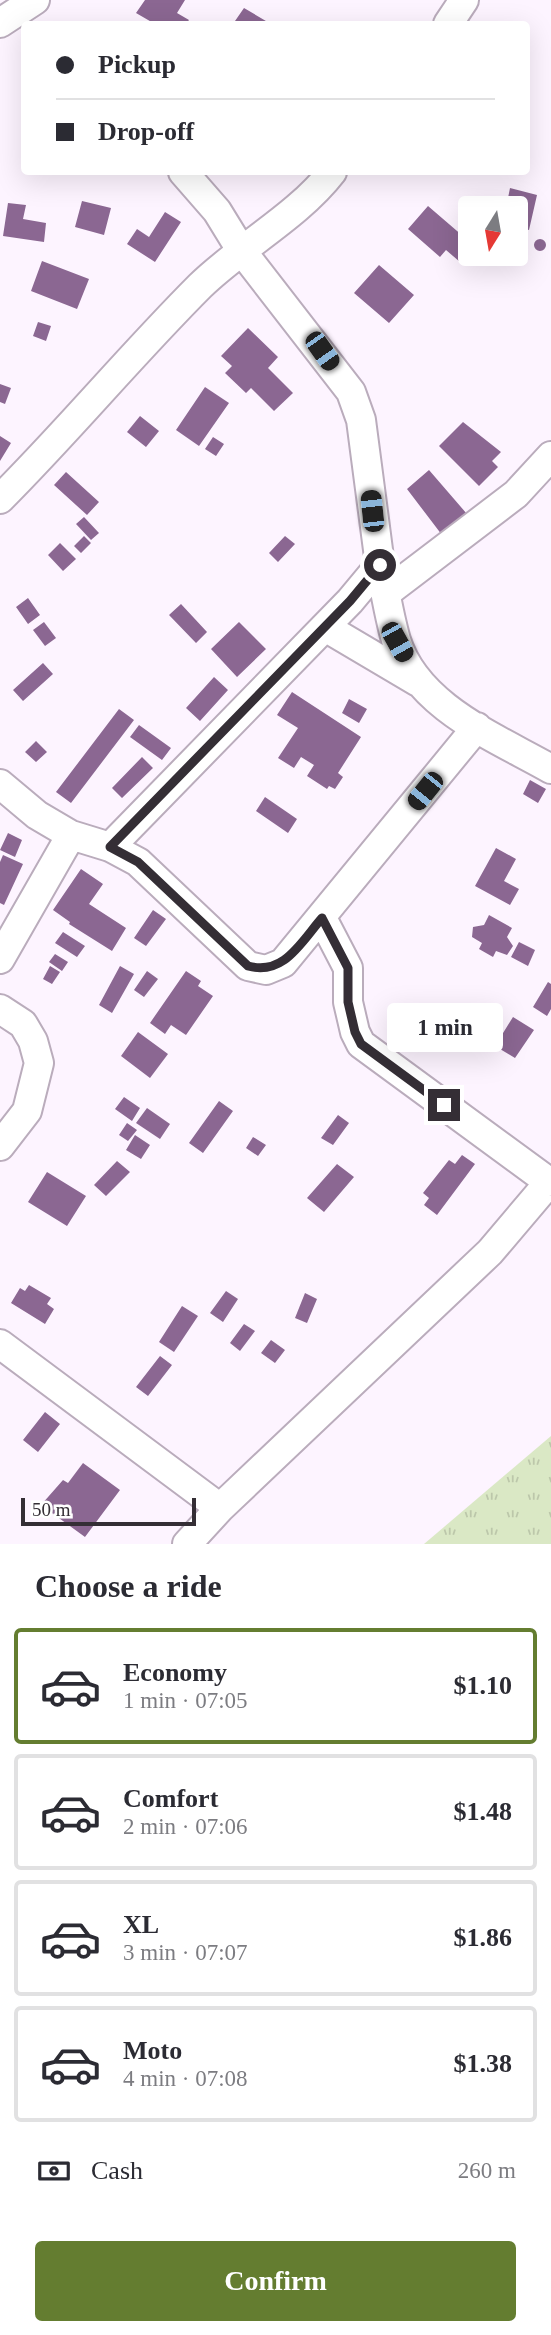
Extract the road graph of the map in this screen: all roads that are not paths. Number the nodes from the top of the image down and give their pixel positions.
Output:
1 (464, 0) edge
2 (33, 9) edge
3 (450, 21) edge
4 (0, 23) edge
5 (186, 175) edge
6 (329, 175) edge
7 (241, 250) junction
8 (551, 456) edge
9 (0, 499) edge
10 (380, 565) junction
11 (386, 593) junction
12 (325, 627) junction
13 (424, 685) junction
14 (477, 727) junction
15 (551, 769) edge
16 (0, 784) edge
17 (71, 835) junction
18 (110, 847) junction
19 (322, 918) junction
20 (0, 959) edge
21 (0, 1009) edge
22 (0, 1146) edge
23 (550, 1181) edge
24 (0, 1344) edge
25 (220, 1508) junction
26 (187, 1544) edge

1 - 3 street
2 - 4 street
5 - 7 street
6 - 7 street
7 - 9 street
7 - 10 street
8 - 11 street
10 - 11 street
10 - 12 street
11 - 13 street
12 - 13 street
12 - 18 street
13 - 14 street
14 - 15 street
14 - 19 street
16 - 17 street
17 - 18 street
17 - 20 street
18 - 19 street
19 - 23 street
21 - 22 street
23 - 25 street
24 - 25 street
25 - 26 street

